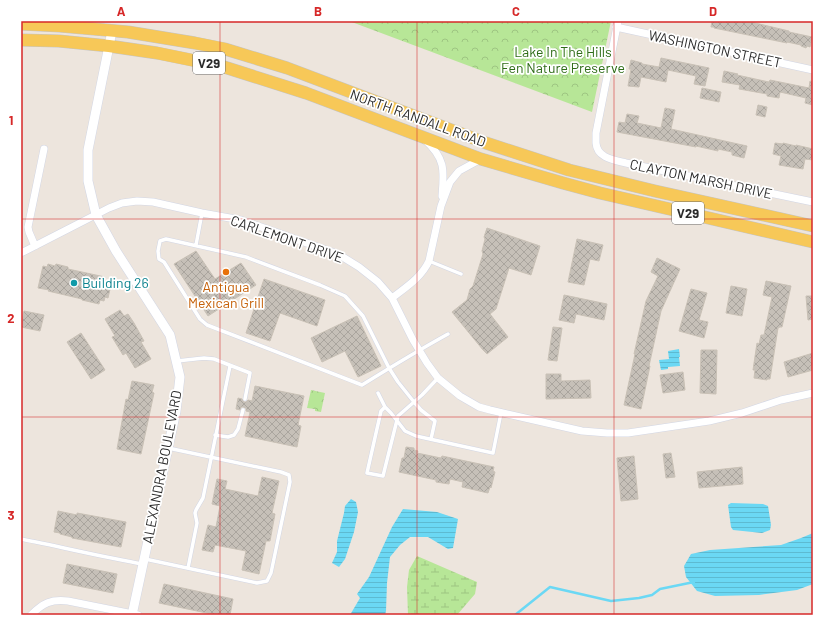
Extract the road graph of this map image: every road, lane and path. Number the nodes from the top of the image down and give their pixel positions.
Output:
1 (21, 24) edge
2 (617, 24) edge
3 (112, 31) junction
4 (21, 40) edge
5 (109, 46) junction
6 (813, 70) edge
7 (422, 138) junction
8 (44, 149) dead end
9 (481, 159) junction
10 (813, 202) edge
11 (441, 206) junction
12 (202, 213) junction
13 (96, 215) junction
14 (813, 226) edge
15 (813, 242) edge
16 (196, 245) junction
17 (35, 246) junction
18 (21, 254) edge
19 (429, 261) junction
20 (462, 274) dead end
21 (392, 298) junction
22 (448, 334) dead end
23 (419, 350) junction
24 (176, 361) junction
25 (230, 366) junction
26 (390, 368) junction
27 (438, 378) junction
28 (378, 393) dead end
29 (813, 393) edge
30 (245, 399) dead end
31 (414, 402) junction
32 (385, 407) junction
33 (243, 410) dead end
34 (502, 413) junction
35 (397, 420) junction
36 (215, 435) junction
37 (431, 439) junction
38 (168, 448) junction
39 (212, 457) junction
40 (21, 539) edge
41 (143, 562) junction
42 (188, 568) junction
43 (31, 615) edge
44 (134, 615) edge

1 - 3 main road, NORTH RANDALL ROAD / V29
2 - 6 street, WASHINGTON STREET
2 - 10 street, CLAYTON MARSH DRIVE
3 - 5 street, ALEXANDRA BOULEVARD
3 - 14 main road, NORTH RANDALL ROAD / V29
4 - 5 main road, NORTH RANDALL ROAD / V29
5 - 7 main road, NORTH RANDALL ROAD / V29
5 - 13 street, ALEXANDRA BOULEVARD
7 - 9 main road, NORTH RANDALL ROAD / V29
7 - 11 street
8 - 17 street
9 - 11 street
9 - 15 main road, NORTH RANDALL ROAD / V29
11 - 19 street
12 - 13 street, CARLEMONT DRIVE
12 - 16 lane
12 - 21 street, CARLEMONT DRIVE
13 - 17 street, CARLEMONT DRIVE
13 - 24 street, ALEXANDRA BOULEVARD
16 - 26 lane
16 - 26 lane
17 - 18 street, CARLEMONT DRIVE
19 - 20 lane
19 - 21 street
21 - 23 street, CARLEMONT DRIVE
22 - 23 lane
23 - 26 lane
23 - 27 street, CARLEMONT DRIVE
24 - 25 lane
24 - 38 street, ALEXANDRA BOULEVARD
25 - 30 lane
25 - 36 lane
26 - 31 lane
27 - 31 lane
27 - 34 street, CARLEMONT DRIVE
28 - 32 lane
29 - 34 street, CARLEMONT DRIVE
31 - 35 lane
31 - 37 lane
32 - 35 lane
32 - 35 lane
33 - 36 lane
34 - 37 lane
35 - 37 lane
36 - 39 lane
38 - 39 lane
38 - 41 street, ALEXANDRA BOULEVARD
39 - 42 lane
39 - 42 lane
40 - 41 lane
41 - 42 lane
41 - 44 street, ALEXANDRA BOULEVARD
43 - 44 street

